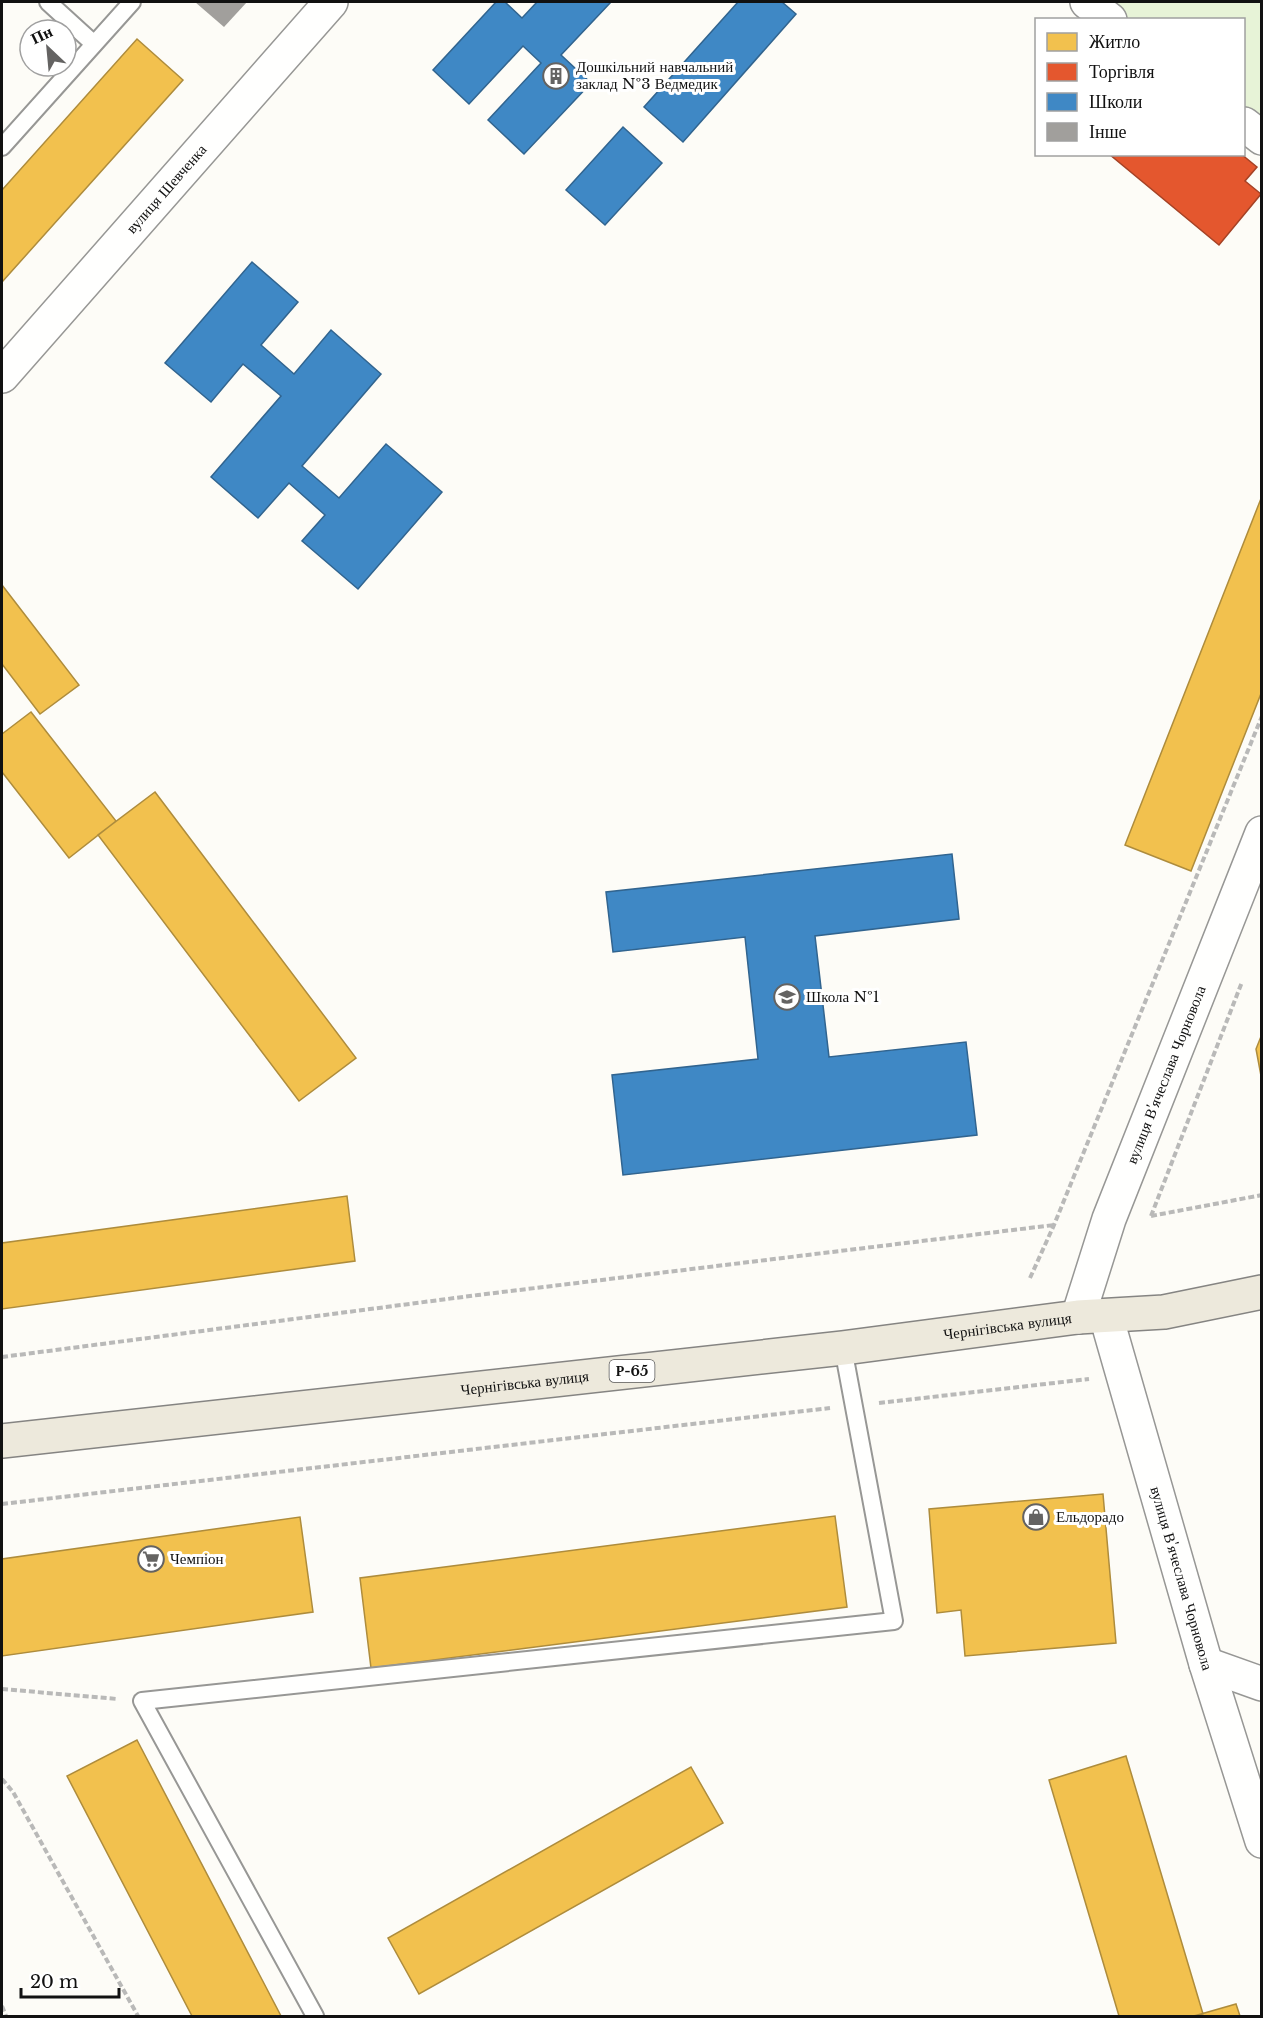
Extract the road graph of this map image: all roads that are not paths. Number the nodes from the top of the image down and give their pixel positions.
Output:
1 (48, 2) edge
2 (132, 2) edge
3 (331, 2) edge
4 (1087, 2) edge
5 (1107, 18) edge
6 (94, 44) junction
7 (1245, 125) edge
8 (1262, 138) edge
9 (2, 147) edge
10 (2, 376) edge
11 (1262, 833) edge
12 (1262, 1292) edge
13 (1092, 1316) junction
14 (843, 1348) junction
15 (2, 1441) edge
16 (1206, 1664) junction
17 (1262, 1684) edge
18 (1262, 1841) edge
19 (315, 2016) edge

1 - 6 lane
2 - 6 lane
3 - 10 street, вулиця Шевченка
4 - 5 street
6 - 9 lane
7 - 8 street
11 - 13 street, вулиця В'ячеслава Чорновола
12 - 13 main road, Чернігівська вулиця / Р-65
13 - 14 main road, Чернігівська вулиця / Р-65
13 - 16 street, вулиця В'ячеслава Чорновола
14 - 15 main road, Чернігівська вулиця / Р-65
14 - 19 lane
16 - 17 street
16 - 18 street, вулиця В'ячеслава Чорновола

